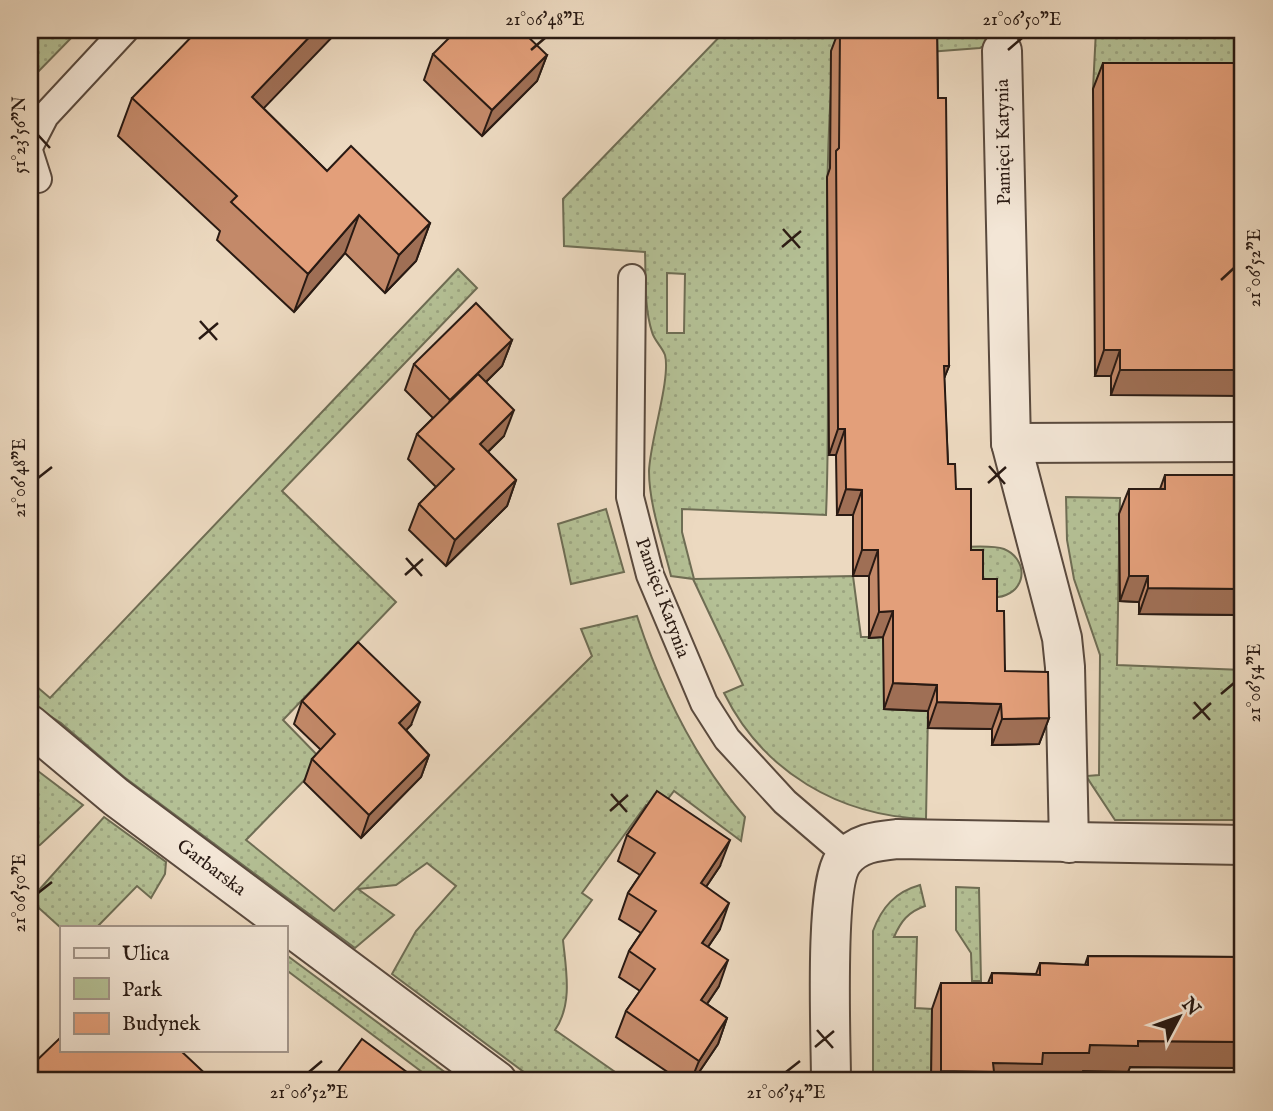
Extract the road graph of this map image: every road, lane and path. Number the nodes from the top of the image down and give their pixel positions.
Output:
1 (125, 30) edge
2 (1002, 51) dead end
3 (30, 145) edge
4 (30, 153) edge
5 (38, 179) dead end
6 (632, 278) dead end
7 (1243, 442) edge
8 (1011, 443) junction
9 (30, 725) edge
10 (1069, 842) junction
11 (1243, 845) edge
12 (848, 856) junction
13 (497, 1081) edge
14 (831, 1081) edge

1 - 3 lane
2 - 8 street, Pamięci Katynia
4 - 5 lane
6 - 12 lane, Pamięci Katynia
7 - 8 street
8 - 10 street, Pamięci Katynia
9 - 13 street, Garbarska
10 - 11 street
10 - 12 street
12 - 14 street

